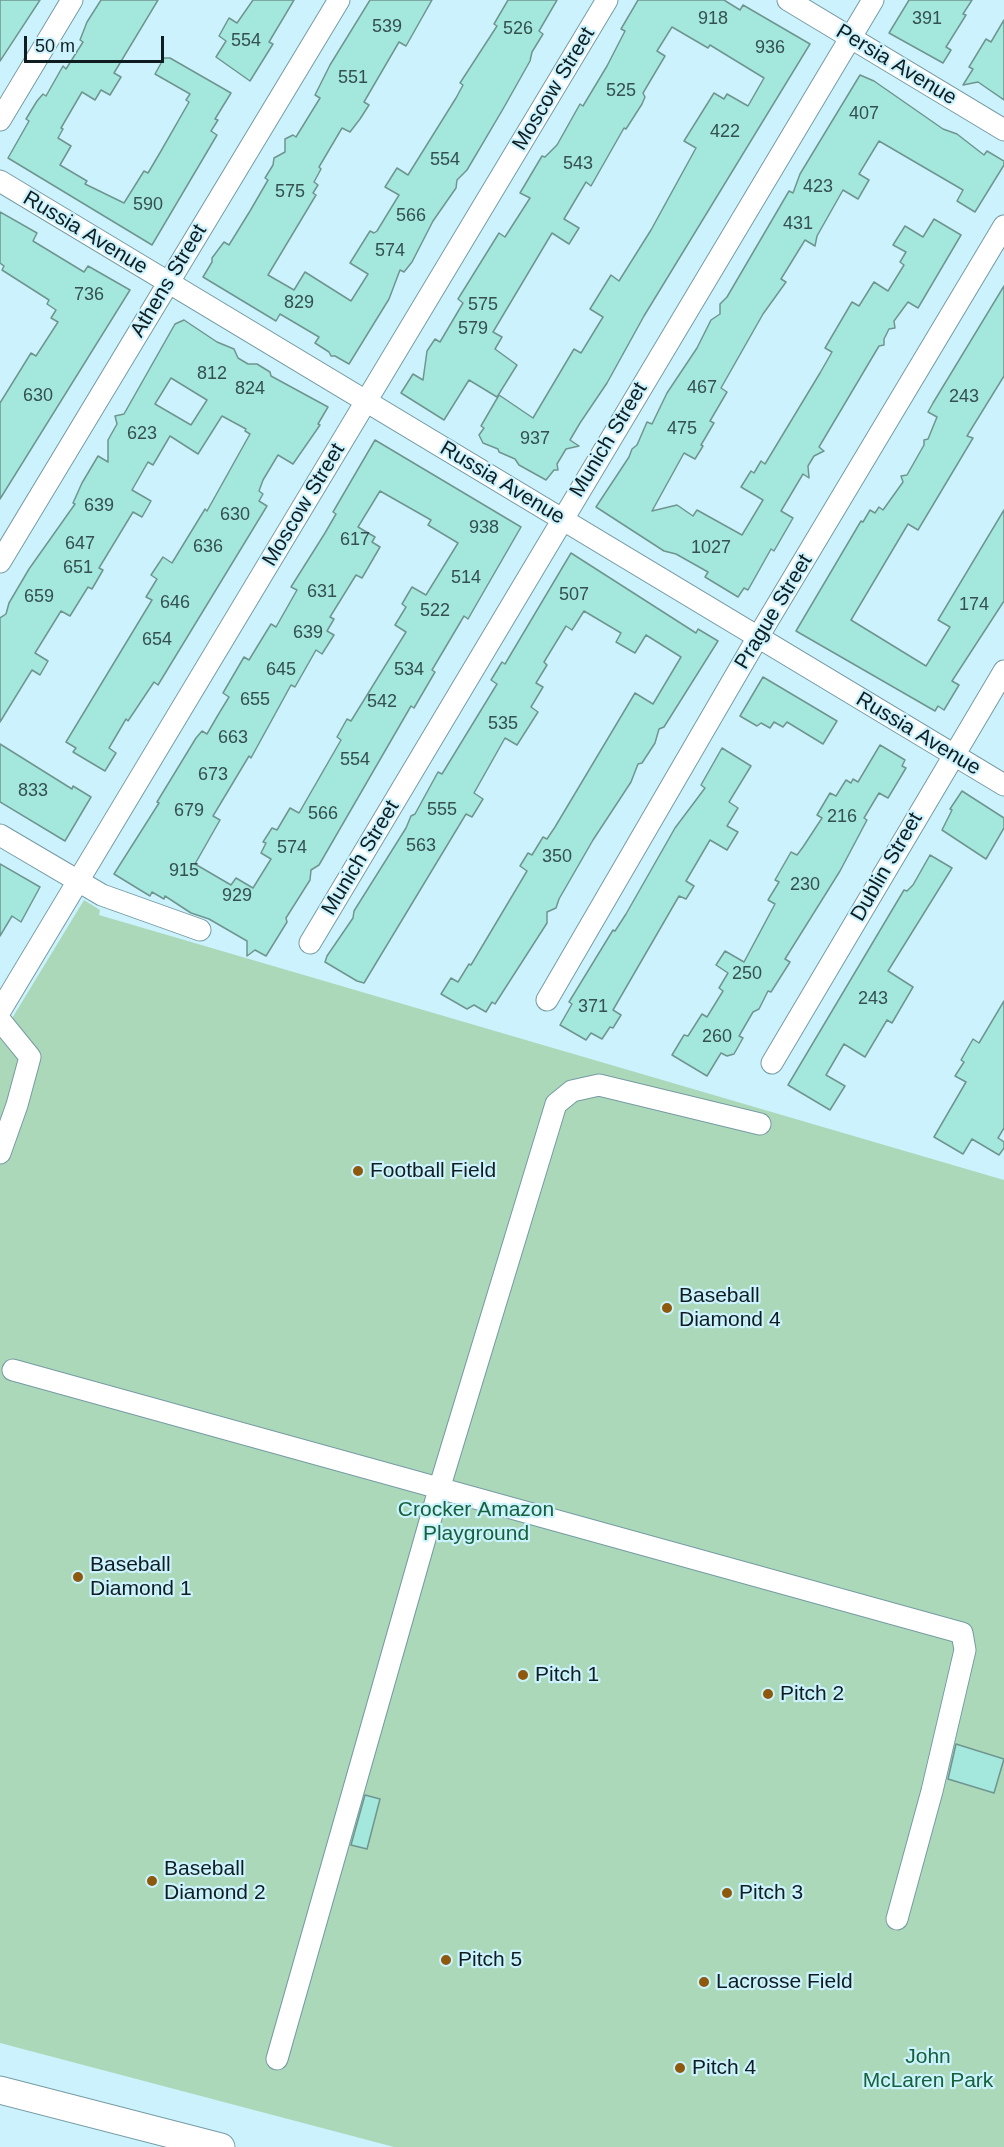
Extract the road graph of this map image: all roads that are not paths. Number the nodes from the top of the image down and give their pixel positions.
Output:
1 (72, 0) edge
2 (339, 0) edge
3 (607, 0) edge
4 (788, 0) edge
5 (873, 0) edge
6 (850, 37) junction
7 (0, 120) edge
8 (1004, 130) edge
9 (0, 181) edge
10 (1004, 226) edge
11 (168, 283) junction
12 (366, 401) junction
13 (561, 518) junction
14 (0, 562) edge
15 (758, 637) junction
16 (1004, 671) edge
17 (953, 755) junction
18 (1004, 785) edge
19 (0, 835) edge
20 (78, 882) junction
21 (200, 930) dead end
22 (310, 943) dead end
23 (547, 1000) dead end
24 (0, 1011) edge
25 (0, 1020) edge
26 (772, 1063) dead end
27 (760, 1124) dead end
28 (0, 1153) edge
29 (13, 1370) dead end
30 (440, 1486) junction
31 (897, 1919) dead end
32 (277, 2059) dead end
33 (0, 2090) edge
34 (221, 2147) edge

1 - 7 street
2 - 11 street, Athens Street
3 - 12 street, Moscow Street
4 - 6 street, Persia Avenue
5 - 6 street, Munich Street
6 - 8 street, Persia Avenue
6 - 13 street, Munich Street
9 - 11 street, Russia Avenue
10 - 15 street, Prague Street
11 - 12 street, Russia Avenue
11 - 14 street, Athens Street
12 - 13 street, Russia Avenue
12 - 20 street, Moscow Street
13 - 15 street, Russia Avenue
13 - 22 street, Munich Street
15 - 17 street, Russia Avenue
15 - 23 street, Prague Street
16 - 17 street, Dublin Street
17 - 18 street, Russia Avenue
17 - 26 street, Dublin Street
19 - 20 street
20 - 21 street
20 - 24 street, Moscow Street
25 - 28 street
27 - 30 street
29 - 30 street
30 - 31 street
30 - 32 street
33 - 34 main road

